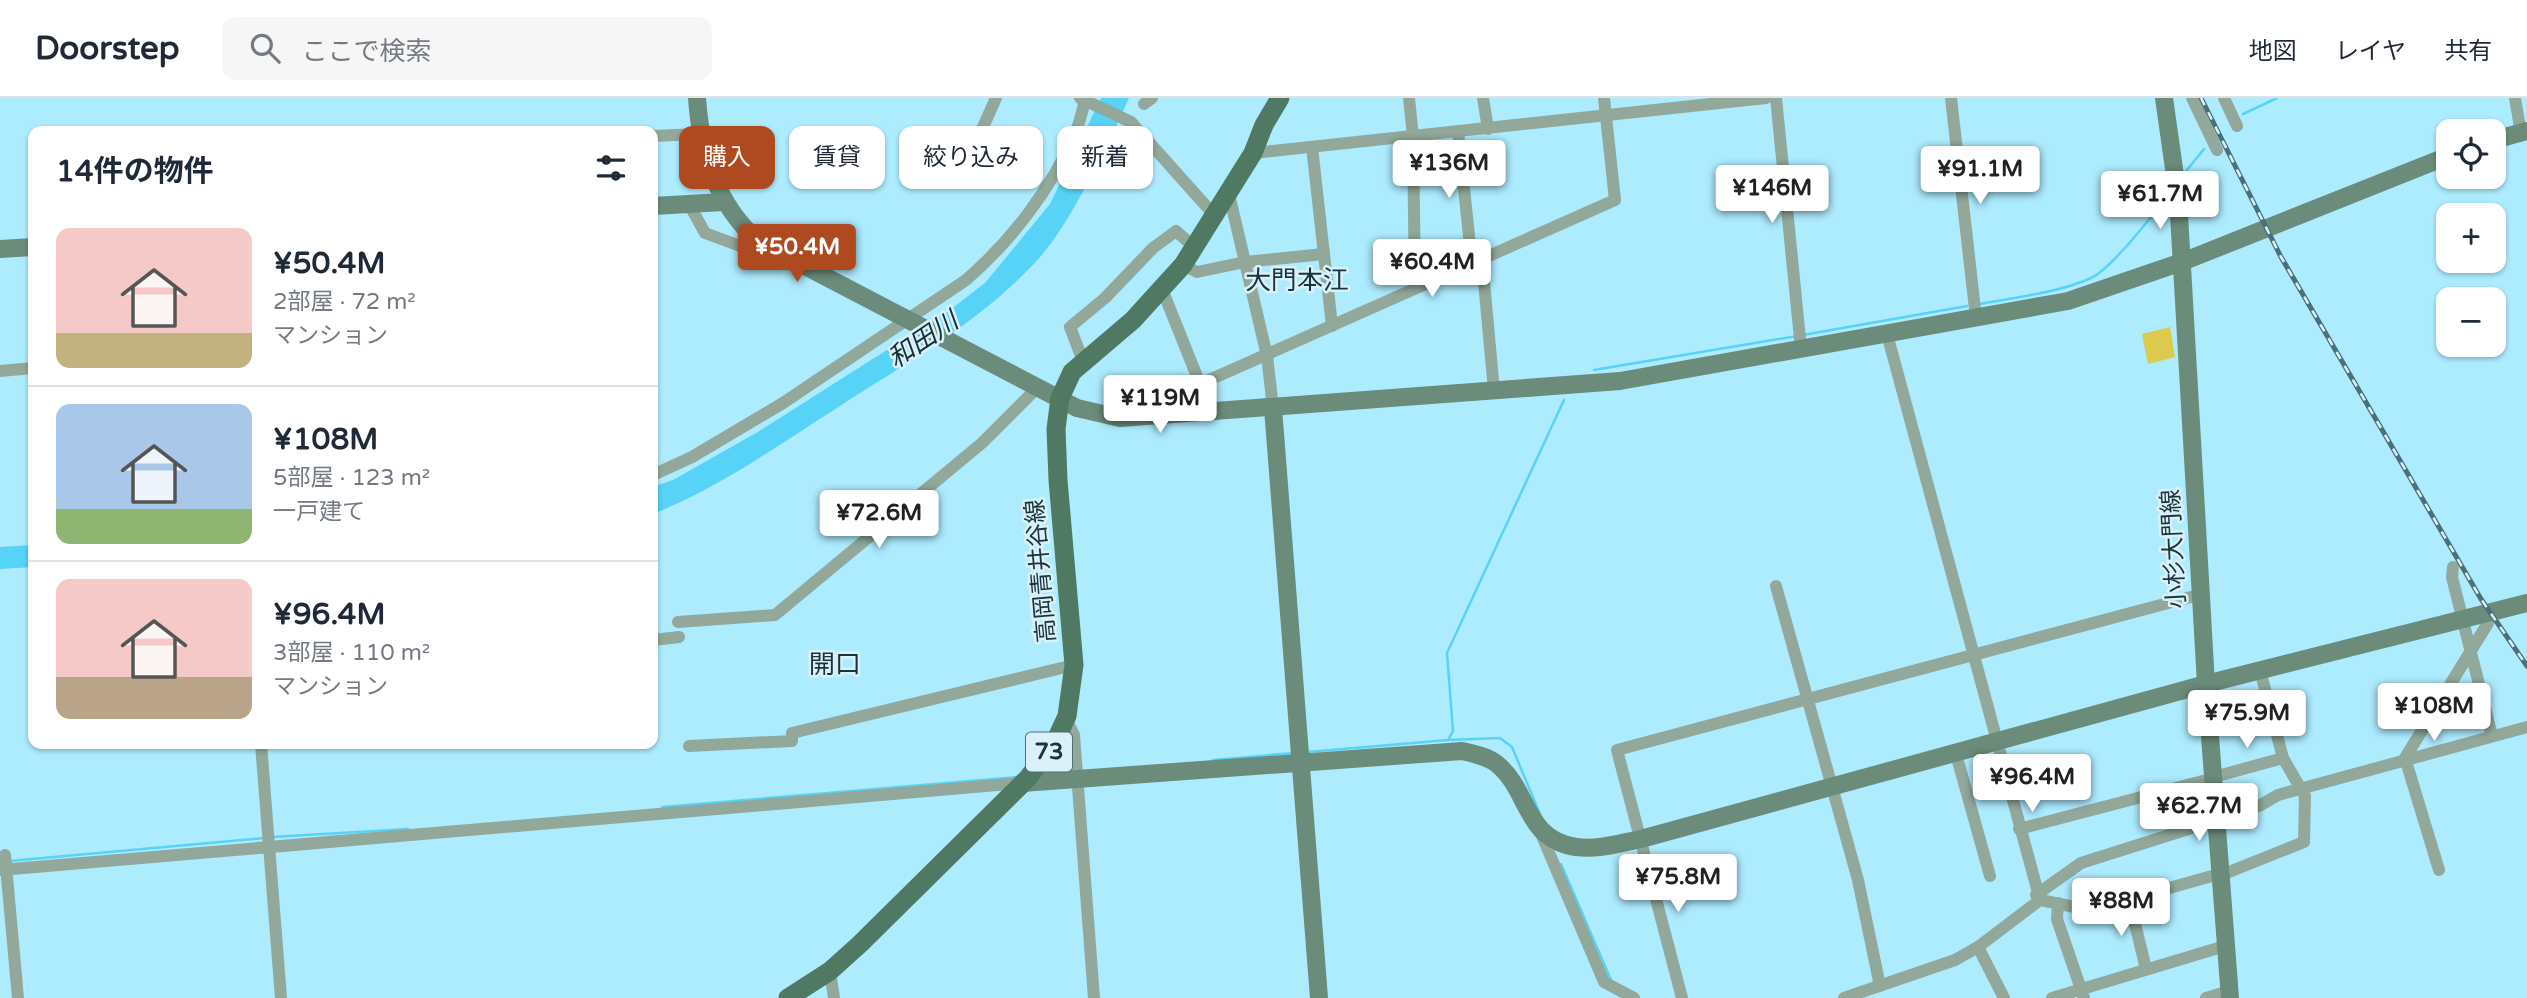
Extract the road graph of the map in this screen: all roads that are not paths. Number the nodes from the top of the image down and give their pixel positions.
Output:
1 (696, 98) edge
2 (996, 98) edge
3 (1280, 98) edge
4 (1409, 98) edge
5 (1483, 98) edge
6 (1604, 98) edge
7 (1766, 98) edge
8 (1776, 98) edge
9 (1951, 98) edge
10 (2164, 98) edge
11 (2192, 98) edge
12 (2224, 98) edge
13 (2515, 98) edge
14 (1084, 99) edge
15 (1606, 116) junction
16 (983, 126) edge
17 (2237, 126) dead end
18 (1488, 129) junction
19 (1458, 132) junction
20 (2524, 132) edge
21 (679, 134) edge
22 (658, 135) edge
23 (1413, 137) junction
24 (2506, 137) edge
25 (1312, 147) junction
26 (2217, 150) dead end
27 (1253, 153) junction
28 (2436, 161) edge
29 (1228, 194) junction
30 (723, 202) junction
31 (689, 204) junction
32 (658, 206) edge
33 (1215, 216) junction
34 (759, 242) junction
35 (28, 247) edge
36 (1195, 248) junction
37 (0, 249) edge
38 (1324, 254) junction
39 (1245, 262) junction
40 (1477, 262) junction
41 (2182, 262) junction
42 (1183, 265) junction
43 (1415, 288) junction
44 (1162, 289) junction
45 (1976, 318) junction
46 (908, 320) junction
47 (1332, 326) junction
48 (1887, 334) junction
49 (1801, 349) junction
50 (1267, 356) junction
51 (1083, 361) junction
52 (28, 368) edge
53 (0, 370) edge
54 (1200, 384) junction
55 (1038, 387) junction
56 (1494, 391) junction
57 (1060, 398) junction
58 (1273, 408) junction
59 (1142, 418) junction
60 (658, 473) edge
61 (2453, 567) dead end
62 (1776, 586) dead end
63 (2202, 594) junction
64 (2527, 603) edge
65 (2483, 614) junction
66 (2462, 618) junction
67 (678, 622) dead end
68 (679, 637) dead end
69 (658, 639) edge
70 (2471, 649) junction
71 (1975, 657) junction
72 (1074, 665) junction
73 (2260, 670) junction
74 (2206, 684) junction
75 (1809, 700) junction
76 (1066, 719) junction
77 (2527, 727) edge
78 (2491, 736) junction
79 (1996, 743) junction
80 (689, 746) dead end
81 (261, 749) edge
82 (1956, 754) junction
83 (2283, 758) junction
84 (2405, 758) junction
85 (1300, 763) junction
86 (2214, 777) junction
87 (1077, 780) junction
88 (1022, 783) junction
89 (1832, 787) junction
90 (2301, 789) junction
91 (2217, 819) junction
92 (1539, 829) junction
93 (2019, 829) junction
94 (1641, 839) junction
95 (269, 846) junction
96 (5, 855) dead end
97 (4, 870) edge
98 (2439, 870) dead end
99 (2219, 875) junction
100 (1990, 876) dead end
101 (2038, 897) junction
102 (2129, 899) junction
103 (2058, 903) junction
104 (2225, 946) junction
105 (1978, 947) junction
106 (2146, 970) junction
107 (830, 971) junction
108 (1880, 986) junction
109 (2082, 993) edge
110 (2229, 995) edge
111 (18, 998) edge
112 (281, 998) edge
113 (788, 998) edge
114 (834, 998) edge
115 (1094, 998) edge
116 (1320, 998) edge
117 (1634, 998) edge
118 (1682, 998) edge
119 (1844, 998) edge
120 (2004, 998) edge
121 (2052, 998) edge
122 (2206, 998) edge

1 - 30 street
2 - 16 street
3 - 27 main road, 高岡青井谷線 / 73
4 - 23 street
5 - 18 street
6 - 15 street
7 - 15 street
8 - 49 street
9 - 45 street
10 - 41 street, 小杉大門線
11 - 26 street
12 - 17 street
13 - 20 street
14 - 33 street
14 - 46 street
15 - 18 street
15 - 40 street
18 - 19 street
19 - 23 street
19 - 40 street
20 - 24 street
21 - 22 street
23 - 25 street
23 - 43 street
25 - 27 street
25 - 38 street
27 - 29 main road, 高岡青井谷線 / 73
28 - 41 street
29 - 33 main road, 高岡青井谷線 / 73
29 - 39 street
30 - 31 street
30 - 34 street
31 - 32 street
31 - 34 street
33 - 36 main road, 高岡青井谷線 / 73
34 - 46 street
35 - 37 street
36 - 42 main road, 高岡青井谷線 / 73
36 - 51 street
38 - 39 street
38 - 47 street
39 - 42 street
39 - 50 street
40 - 43 street
40 - 56 street
41 - 45 street
41 - 63 street, 小杉大門線
42 - 44 main road, 高岡青井谷線 / 73
43 - 47 street
44 - 51 main road, 高岡青井谷線 / 73
44 - 54 street
45 - 48 street
46 - 55 street
46 - 60 street
47 - 50 street
48 - 49 street
48 - 71 street
49 - 56 street
50 - 54 street
50 - 58 street
51 - 57 main road, 高岡青井谷線 / 73
52 - 53 street
54 - 59 street
55 - 57 street
55 - 67 street
56 - 58 street
57 - 59 street
57 - 72 main road, 高岡青井谷線 / 73
58 - 59 street
58 - 85 street
61 - 66 street
62 - 75 street
63 - 71 street
63 - 74 street, 小杉大門線
64 - 65 street
65 - 66 street
65 - 70 street
66 - 70 street
66 - 73 street
68 - 69 street
70 - 78 street
70 - 84 street
71 - 75 street
71 - 79 street
72 - 76 main road, 高岡青井谷線 / 73
72 - 80 street
73 - 74 street
73 - 83 street
74 - 79 street
74 - 86 street, 小杉大門線
75 - 89 street
75 - 94 street
76 - 87 street
76 - 88 main road, 高岡青井谷線 / 73
77 - 78 street
78 - 84 street
79 - 82 street
79 - 93 street
81 - 95 street
82 - 89 street
82 - 100 street
83 - 86 street
83 - 90 street
84 - 90 street
84 - 98 street
85 - 87 street
85 - 92 street
85 - 116 street
86 - 91 street, 小杉大門線
86 - 93 street
87 - 88 street
87 - 115 street
88 - 95 street
88 - 107 main road, 高岡青井谷線 / 73
89 - 94 street
89 - 108 street
90 - 91 street
90 - 99 street
91 - 99 street, 小杉大門線
91 - 101 street
92 - 94 street
92 - 117 street
93 - 101 street
94 - 118 street
95 - 97 street
95 - 112 street
96 - 97 street
97 - 111 street
99 - 102 street
99 - 104 street, 小杉大門線
101 - 103 street
101 - 105 street
102 - 103 street
102 - 106 street
103 - 109 street
104 - 106 street
104 - 110 street, 小杉大門線
105 - 108 street
105 - 120 street
106 - 109 street
107 - 113 main road, 高岡青井谷線 / 73
107 - 114 street
108 - 119 street
109 - 121 street
110 - 122 street

